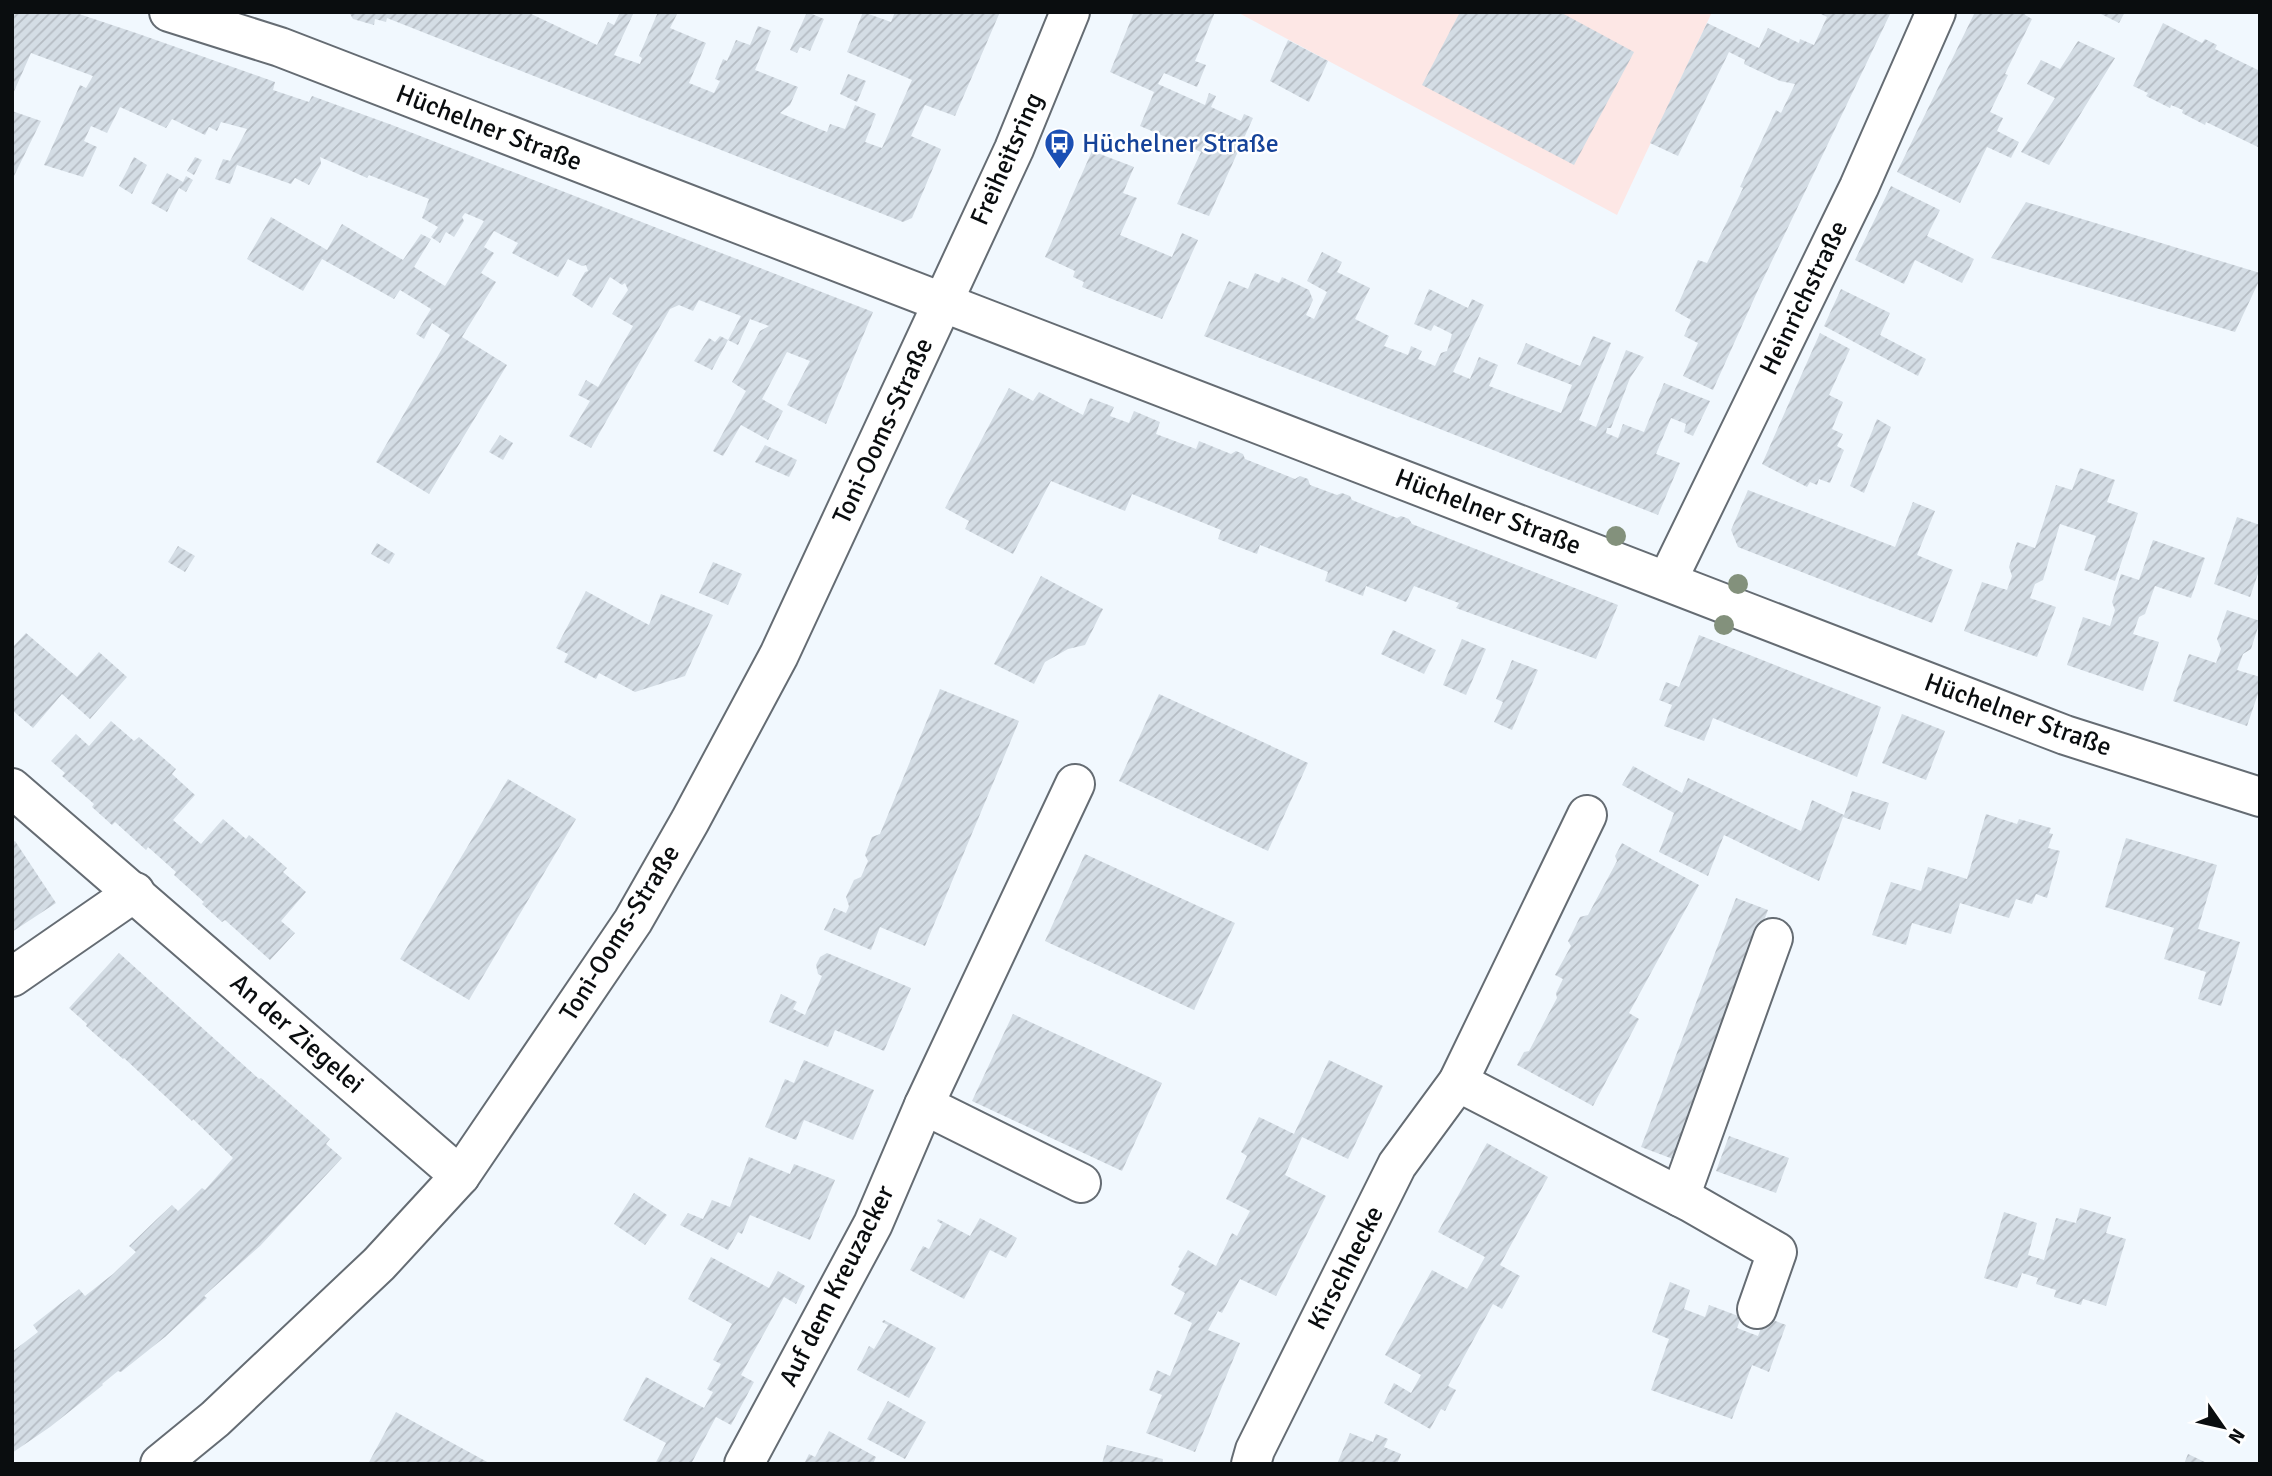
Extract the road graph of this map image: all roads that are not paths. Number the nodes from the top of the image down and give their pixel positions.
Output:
1 (169, 12) edge
2 (1070, 12) edge
3 (1936, 12) edge
4 (942, 303) junction
5 (1667, 581) junction
6 (1075, 784) dead end
7 (12, 788) edge
8 (2260, 797) edge
9 (1587, 815) dead end
10 (135, 892) junction
11 (1773, 938) dead end
12 (12, 977) edge
13 (1458, 1082) junction
14 (923, 1105) junction
15 (460, 1176) junction
16 (1081, 1183) dead end
17 (1685, 1200) junction
18 (1757, 1309) dead end
19 (160, 1464) edge
20 (744, 1464) edge
21 (1251, 1464) edge

1 - 4 street, Hüchelner Straße
2 - 4 street, Freiheitsring
3 - 5 street, Heinrichstraße
4 - 5 street, Hüchelner Straße
4 - 15 street, Toni-Ooms-Straße
5 - 8 street, Hüchelner Straße
6 - 14 street, Auf dem Kreuzacker
7 - 10 street, An der Ziegelei
9 - 13 street, Kirschhecke
10 - 12 street
10 - 15 street, An der Ziegelei
11 - 17 street
13 - 17 street
13 - 21 street, Kirschhecke
14 - 16 street
14 - 20 street, Auf dem Kreuzacker
15 - 19 street, Toni-Ooms-Straße
17 - 18 street

